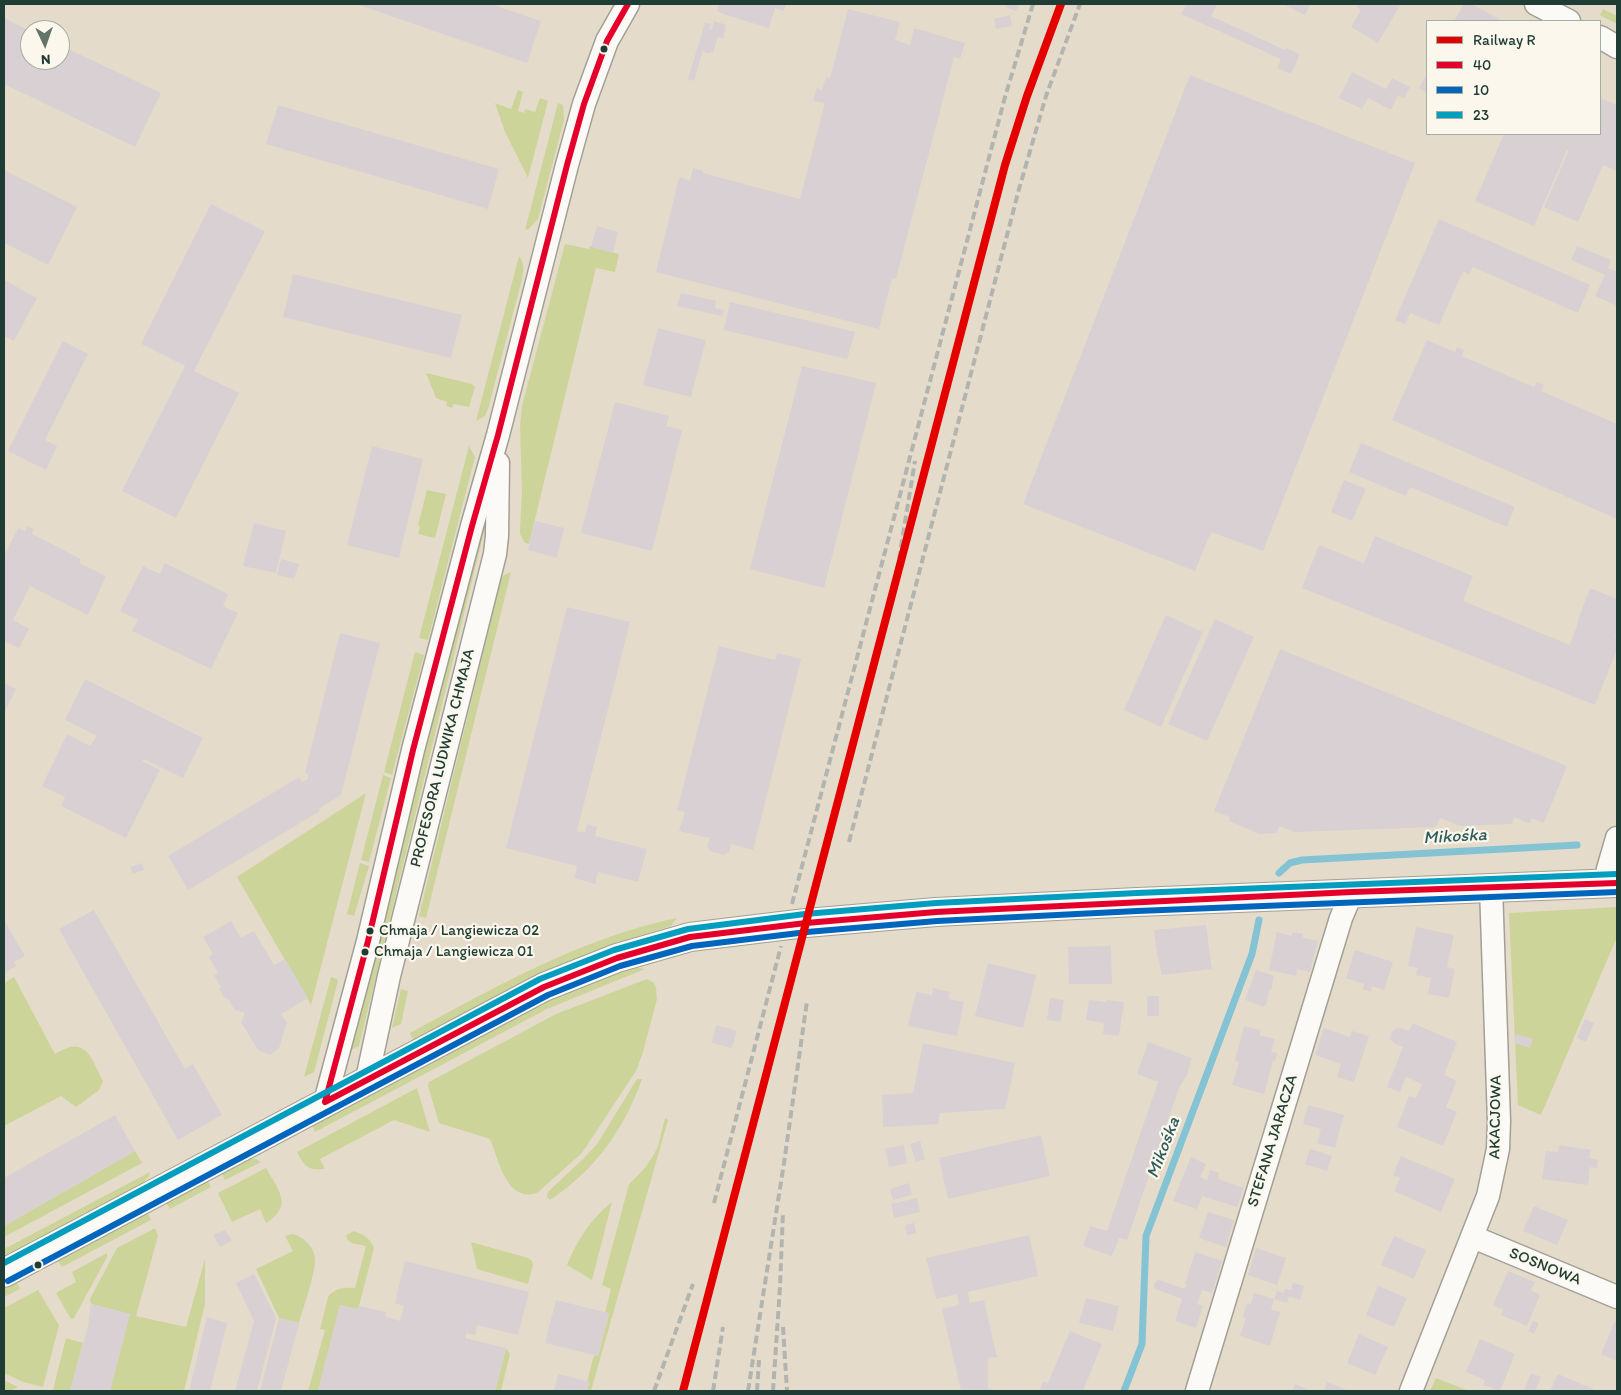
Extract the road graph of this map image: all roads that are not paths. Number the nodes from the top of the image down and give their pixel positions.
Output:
1 (628, 4) edge
2 (1536, 4) edge
3 (1567, 20) edge
4 (1601, 38) edge
5 (1617, 47) edge
6 (498, 435) junction
7 (1617, 838) edge
8 (1612, 883) edge
9 (1491, 887) junction
10 (1352, 892) junction
11 (368, 1079) junction
12 (325, 1102) junction
13 (1473, 1237) junction
14 (4, 1273) edge
15 (1617, 1296) edge
16 (1197, 1391) edge
17 (1411, 1391) edge

1 - 6 street, PROFESORA LUDWIKA CHMAJA
2 - 3 street
4 - 5 street
6 - 11 street, PROFESORA LUDWIKA CHMAJA
6 - 12 street, PROFESORA LUDWIKA CHMAJA
7 - 8 street
8 - 9 street
9 - 10 street
9 - 13 street, AKACJOWA
10 - 11 street
10 - 16 street, STEFANA JARACZA
11 - 12 street
12 - 14 street
13 - 15 street, SOSNOWA
13 - 17 street, AKACJOWA

